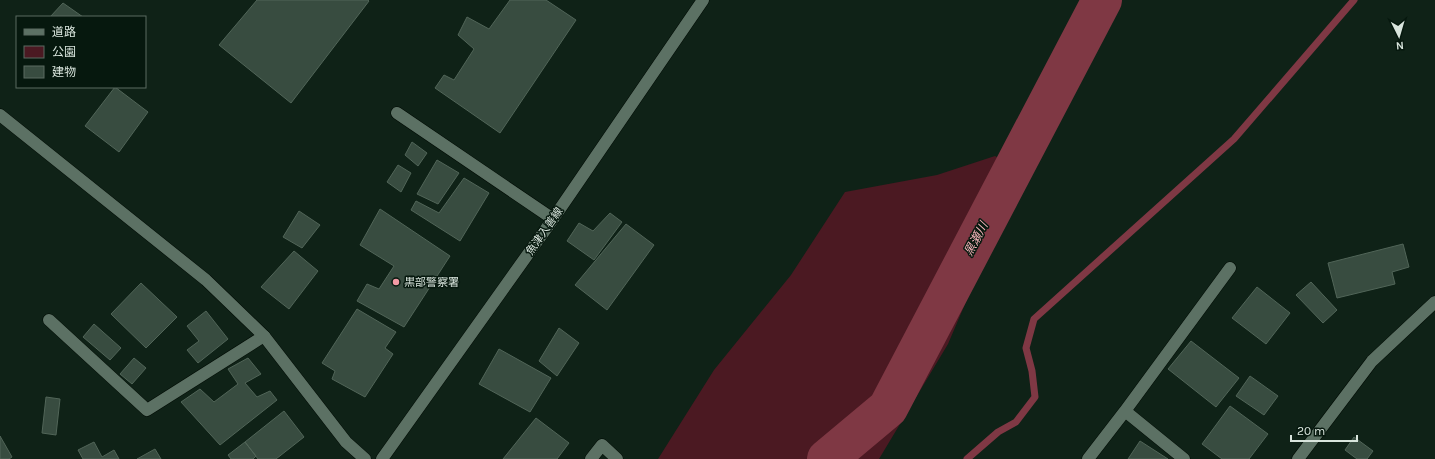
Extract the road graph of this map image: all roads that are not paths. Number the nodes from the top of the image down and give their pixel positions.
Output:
1 (703, 0) edge
2 (397, 113) dead end
3 (0, 115) edge
4 (553, 218) junction
5 (1230, 268) dead end
6 (1435, 302) edge
7 (49, 320) dead end
8 (264, 336) junction
9 (1125, 411) junction
10 (366, 459) edge
11 (382, 459) edge
12 (591, 459) edge
13 (617, 459) edge
14 (1088, 459) edge
15 (1184, 459) edge
16 (1298, 459) edge

1 - 4 street, 魚津入善線
2 - 4 street
3 - 8 street
4 - 11 street, 魚津入善線
5 - 9 street
6 - 16 street
7 - 8 street
8 - 10 street
9 - 14 street
9 - 15 street
12 - 13 street

